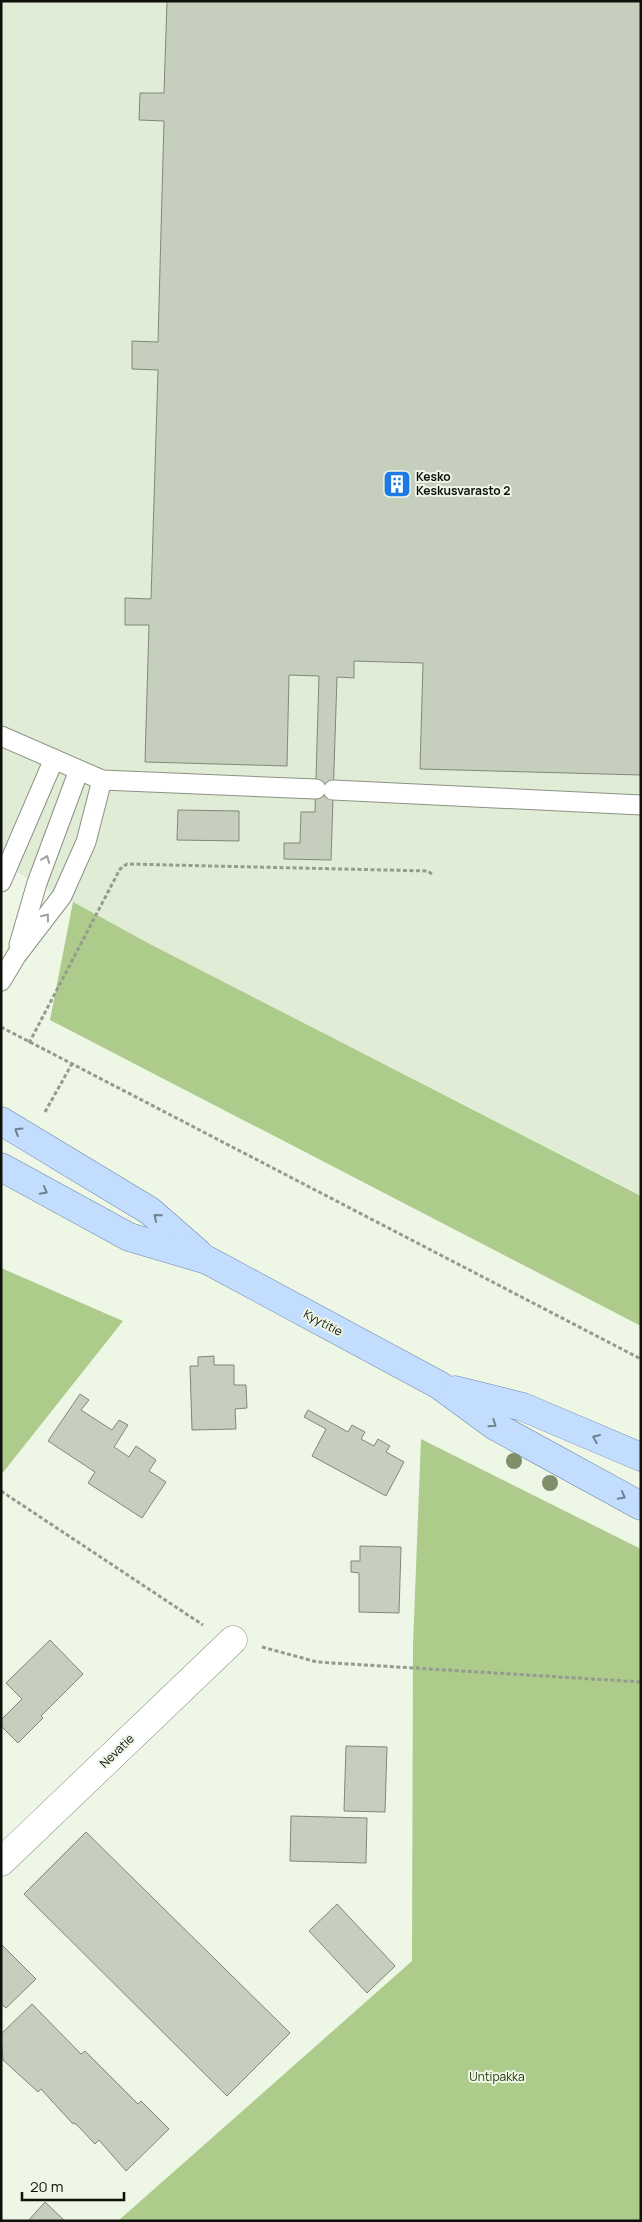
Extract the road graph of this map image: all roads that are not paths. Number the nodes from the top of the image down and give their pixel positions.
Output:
1 (1, 736) edge
2 (54, 759) junction
3 (80, 770) junction
4 (102, 780) junction
5 (641, 805) edge
6 (1, 882) edge
7 (16, 956) junction
8 (1, 981) edge
9 (1, 1121) edge
10 (1, 1167) edge
11 (207, 1260) junction
12 (439, 1386) junction
13 (641, 1457) edge
14 (641, 1506) edge
15 (233, 1640) road end
16 (1, 1862) edge

1 - 2 lane
2 - 3 lane
2 - 6 lane
3 - 4 lane
7 -> 3 lane
4 - 5 lane
7 -> 4 lane
7 - 8 lane
11 -> 9 main road, Kyytitie
10 -> 11 main road, Kyytitie
11 - 12 main road, Kyytitie
13 -> 12 main road, Kyytitie
12 -> 14 main road, Kyytitie
15 - 16 street, Nevatie

